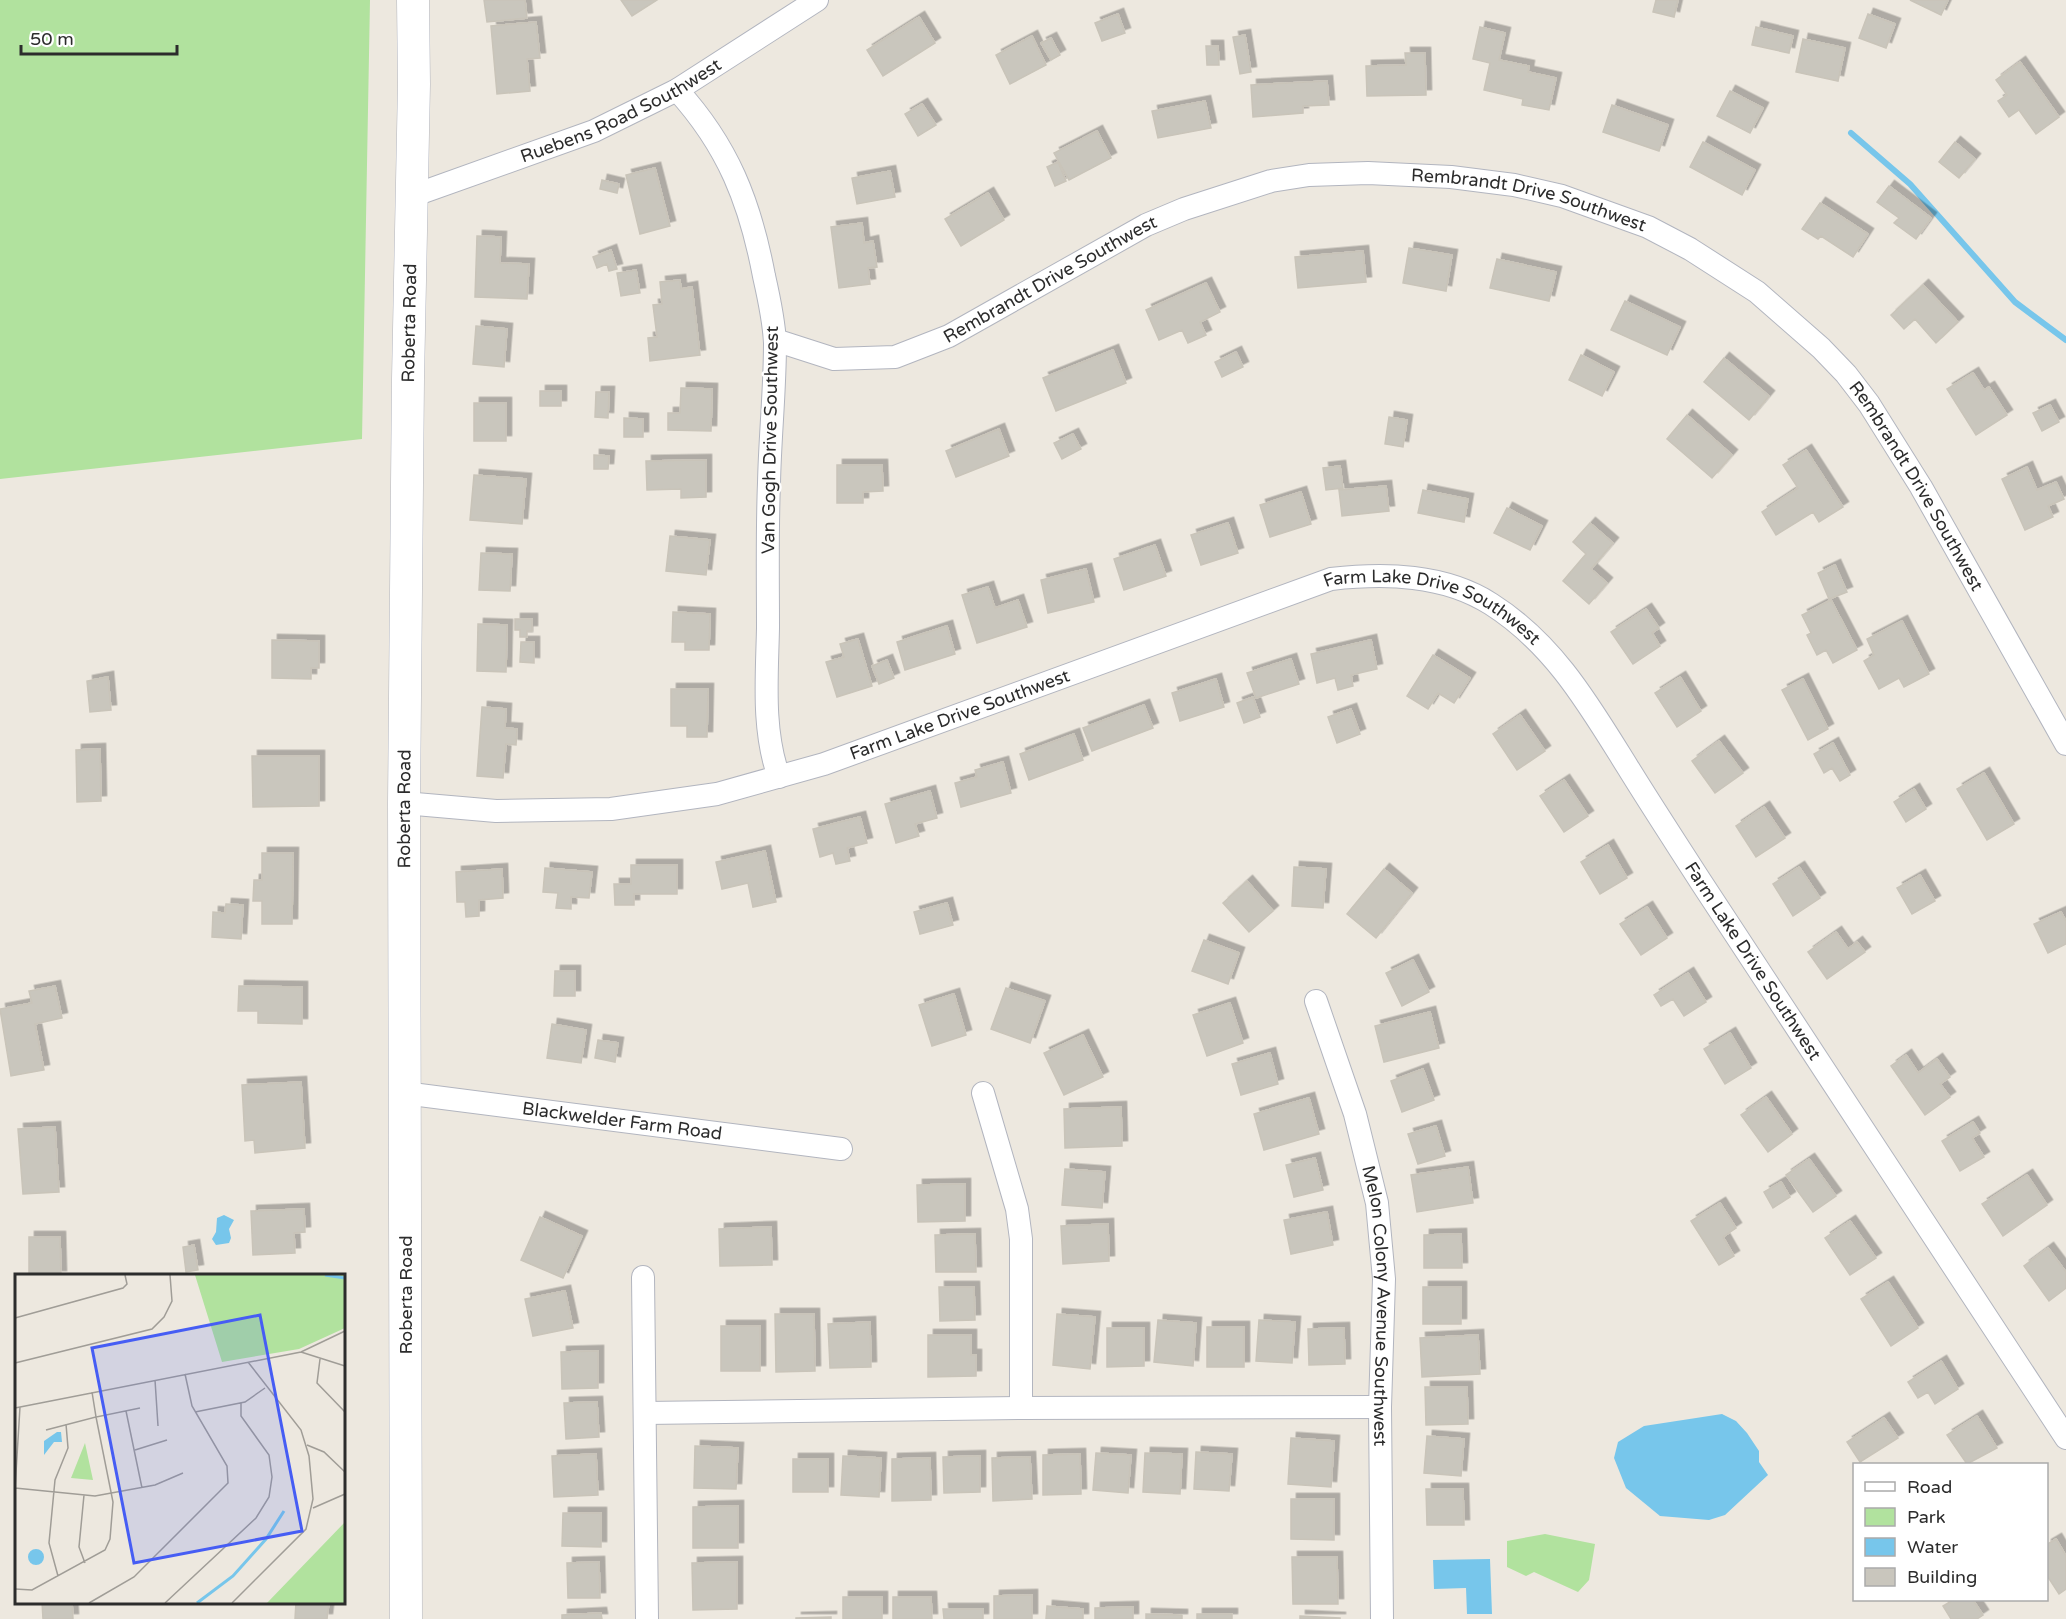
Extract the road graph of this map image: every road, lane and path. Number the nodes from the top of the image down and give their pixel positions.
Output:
1 (413, 0) edge
2 (818, 0) edge
3 (677, 90) junction
4 (412, 196) junction
5 (775, 340) junction
6 (2066, 744) edge
7 (779, 777) junction
8 (404, 803) junction
9 (1316, 1002) dead end
10 (404, 1093) junction
11 (983, 1093) dead end
12 (841, 1149) dead end
13 (643, 1278) dead end
14 (1380, 1407) junction
15 (1021, 1408) junction
16 (645, 1413) junction
17 (2066, 1438) edge
18 (406, 1619) edge
19 (647, 1619) edge
20 (1382, 1619) edge

1 - 4 street, Roberta Road
2 - 3 street, Ruebens Road Southwest
3 - 4 street, Ruebens Road Southwest
3 - 5 street, Van Gogh Drive Southwest
4 - 8 street, Roberta Road
5 - 6 street, Rembrandt Drive Southwest
5 - 7 street, Van Gogh Drive Southwest
7 - 8 street, Farm Lake Drive Southwest
7 - 17 street, Farm Lake Drive Southwest
8 - 10 street, Roberta Road
9 - 14 street, Melon Colony Avenue Southwest
10 - 12 street, Blackwelder Farm Road
10 - 18 street, Roberta Road
11 - 15 street
13 - 16 street
14 - 15 street
14 - 20 street, Melon Colony Avenue Southwest
15 - 16 street
16 - 19 street

